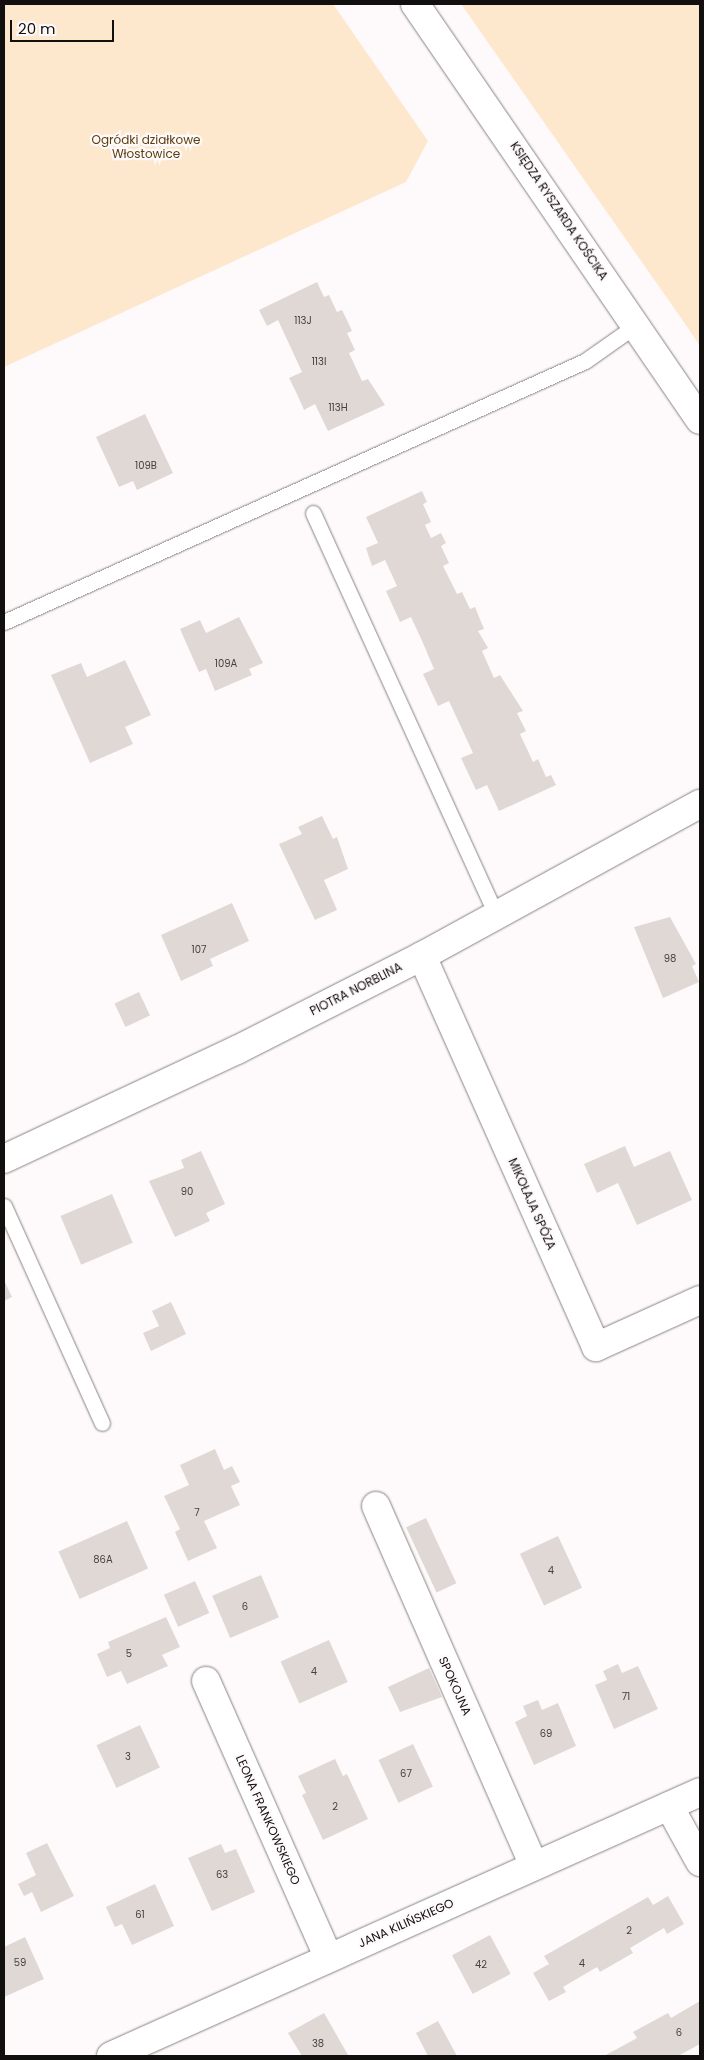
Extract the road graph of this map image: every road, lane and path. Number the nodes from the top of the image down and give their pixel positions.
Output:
1 (415, 4) edge
2 (636, 325) junction
3 (700, 420) edge
4 (313, 513) dead end
5 (4, 622) edge
6 (700, 804) edge
7 (496, 915) junction
8 (422, 956) junction
9 (4, 1159) edge
10 (4, 1206) edge
11 (700, 1300) edge
12 (102, 1423) dead end
13 (376, 1506) dead end
14 (206, 1681) dead end
15 (700, 1792) edge
16 (669, 1806) junction
17 (700, 1862) edge
18 (534, 1866) junction
19 (329, 1958) junction
20 (111, 2056) edge

1 - 2 street, KSIĘDZA RYSZARDA KOŚCIKA
2 - 3 street, KSIĘDZA RYSZARDA KOŚCIKA
2 - 5 lane
4 - 7 lane
6 - 7 street, PIOTRA NORBLINA
7 - 8 street, PIOTRA NORBLINA
8 - 9 street, PIOTRA NORBLINA
8 - 11 street, MIKOŁAJA SPÓZA
10 - 12 lane
13 - 18 street, SPOKOJNA
14 - 19 street, LEONA FRANKOWSKIEGO
15 - 16 street, JANA KILIŃSKIEGO
16 - 17 street
16 - 18 street, JANA KILIŃSKIEGO
18 - 19 street, JANA KILIŃSKIEGO
19 - 20 street, JANA KILIŃSKIEGO

